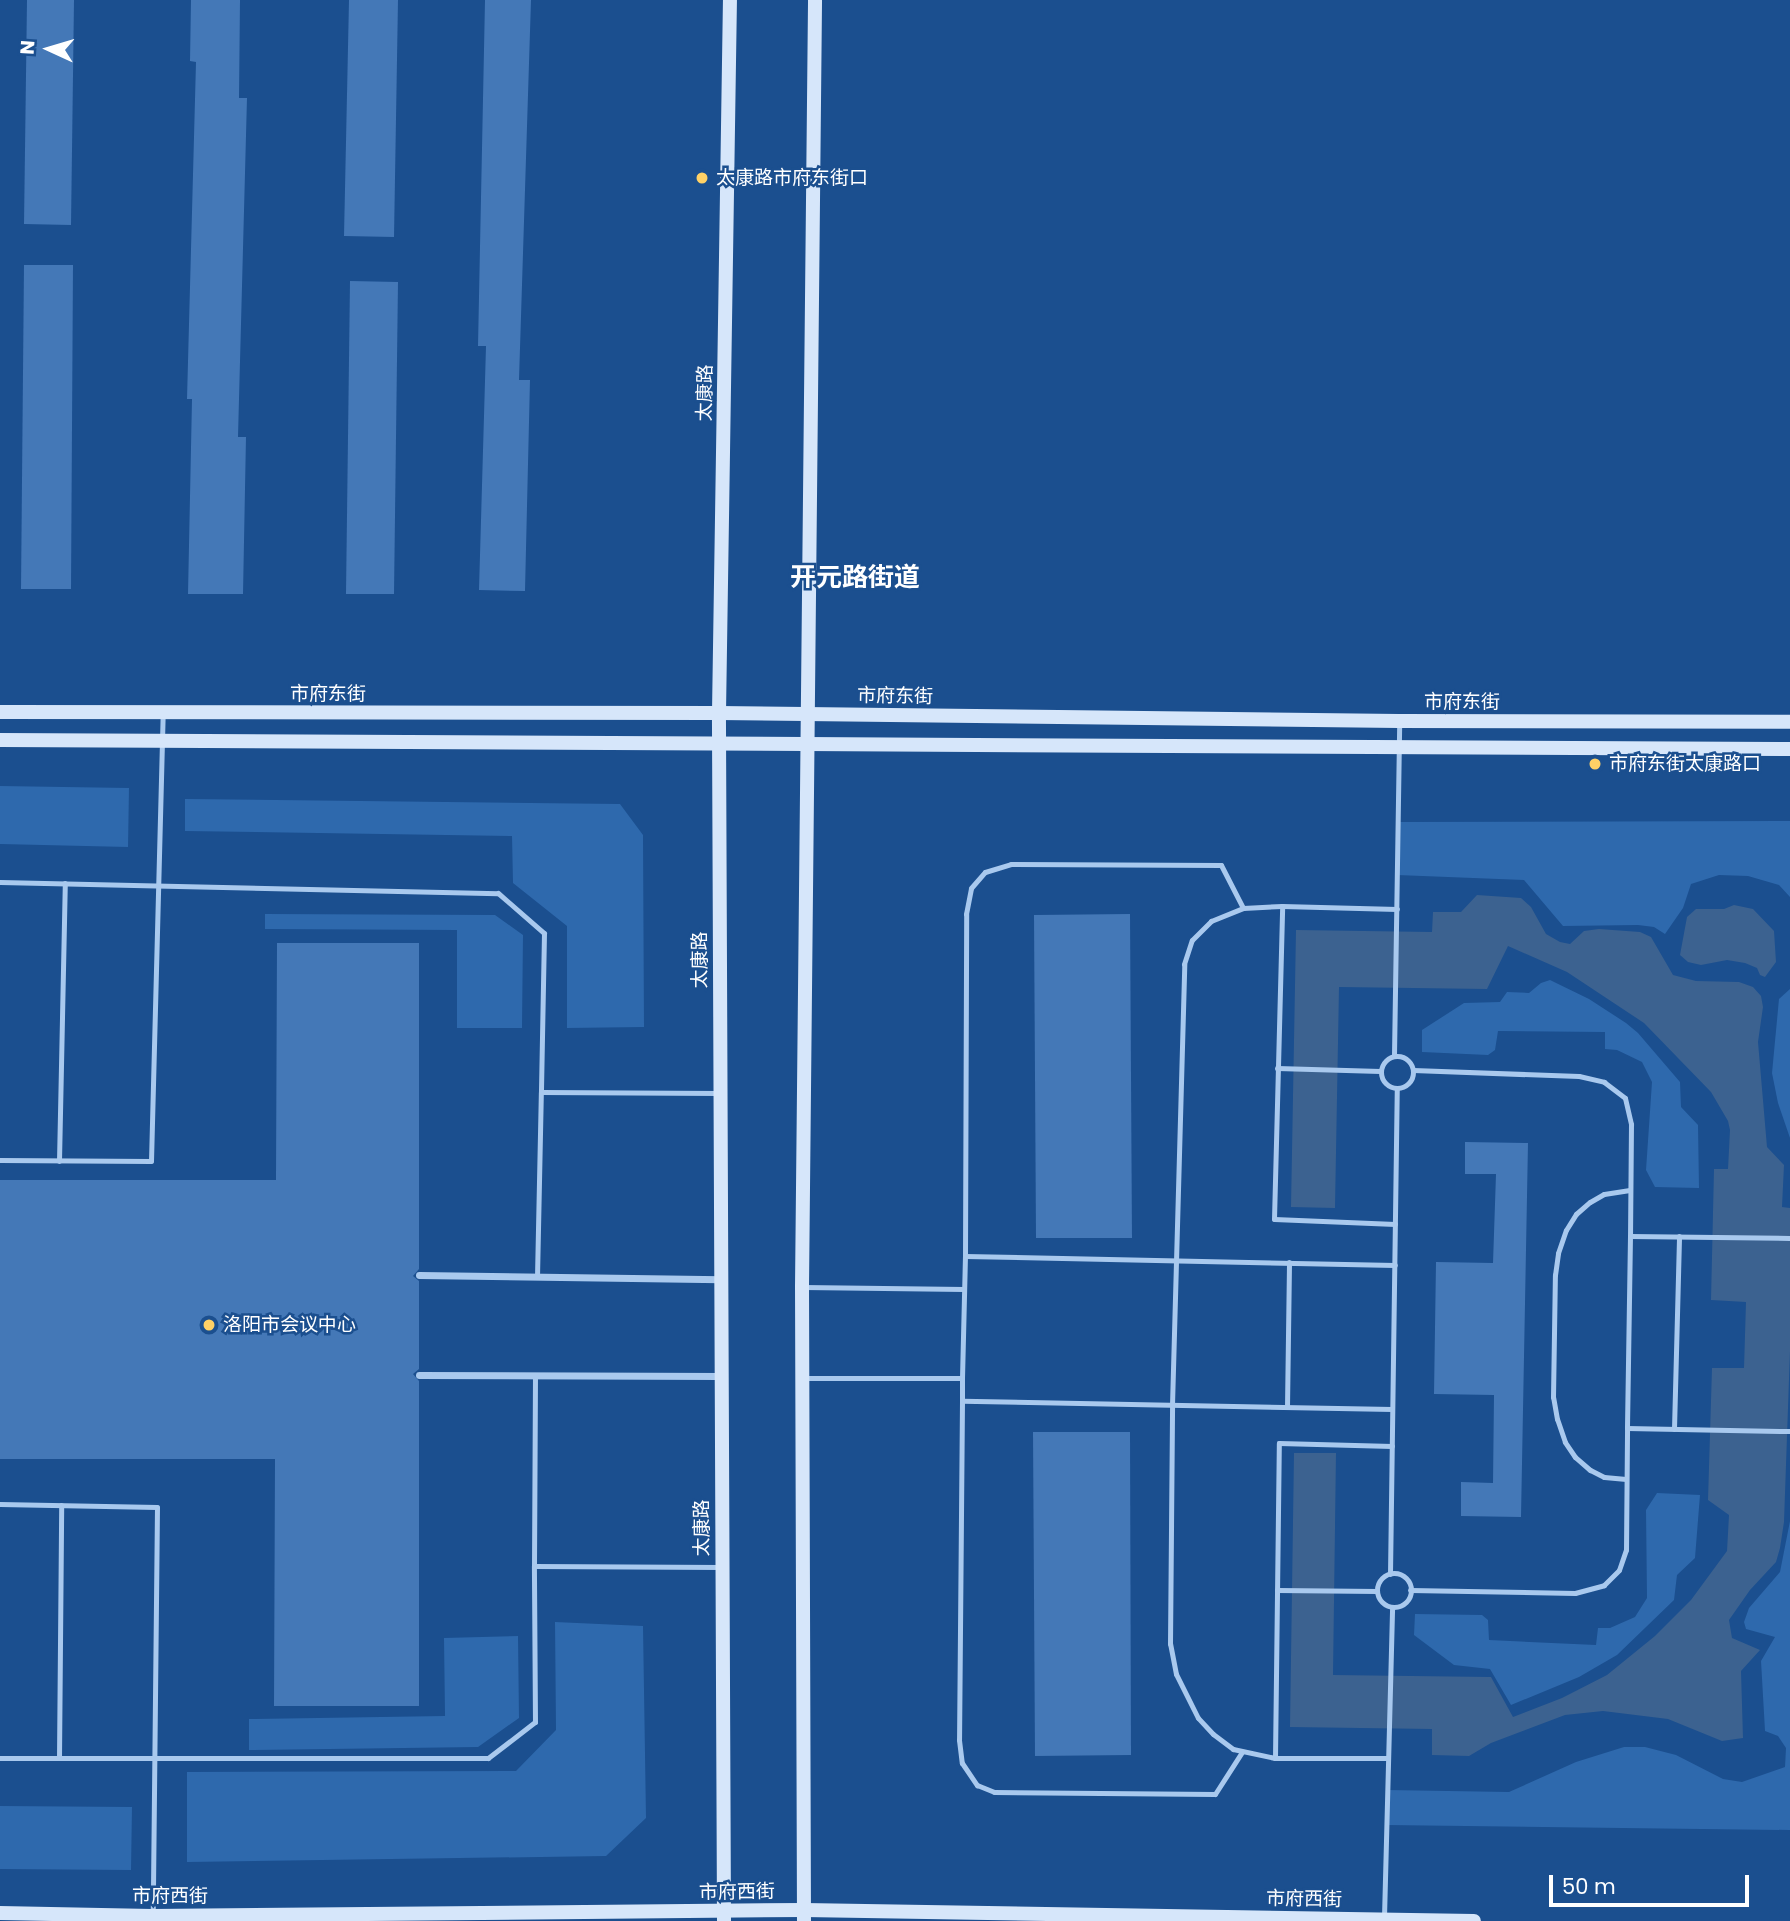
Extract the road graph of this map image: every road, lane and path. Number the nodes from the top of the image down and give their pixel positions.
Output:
1 (730, 0) edge
2 (815, 0) edge
3 (0, 712) edge
4 (163, 713) junction
5 (719, 713) junction
6 (806, 715) junction
7 (1399, 721) junction
8 (1790, 722) edge
9 (0, 740) edge
10 (163, 743) junction
11 (720, 745) junction
12 (806, 745) junction
13 (1398, 748) junction
14 (1790, 749) edge
15 (0, 882) edge
16 (65, 883) junction
17 (158, 885) junction
18 (1282, 906) junction
19 (1243, 908) junction
20 (1397, 909) junction
21 (1394, 1055) junction
22 (1278, 1068) junction
23 (1381, 1070) junction
24 (1413, 1070) junction
25 (1397, 1089) junction
26 (541, 1092) junction
27 (719, 1093) junction
28 (0, 1160) edge
29 (59, 1161) junction
30 (1630, 1190) junction
31 (1395, 1224) junction
32 (1630, 1236) junction
33 (1679, 1236) junction
34 (1790, 1238) edge
35 (965, 1256) junction
36 (1175, 1260) junction
37 (1289, 1262) junction
38 (1395, 1265) junction
39 (419, 1275) dead end
40 (537, 1277) junction
41 (721, 1279) junction
42 (802, 1287) junction
43 (964, 1289) junction
44 (419, 1375) dead end
45 (535, 1376) junction
46 (721, 1376) junction
47 (802, 1378) junction
48 (962, 1378) junction
49 (962, 1401) junction
50 (1172, 1405) junction
51 (1287, 1407) junction
52 (1392, 1409) junction
53 (1627, 1428) junction
54 (1674, 1429) junction
55 (1789, 1431) edge
56 (1392, 1446) junction
57 (1626, 1479) junction
58 (0, 1504) edge
59 (61, 1505) junction
60 (534, 1566) junction
61 (722, 1567) junction
62 (1390, 1574) junction
63 (1278, 1590) junction
64 (1410, 1590) junction
65 (1377, 1591) junction
66 (1392, 1606) junction
67 (1242, 1752) junction
68 (0, 1758) edge
69 (59, 1758) junction
70 (154, 1758) junction
71 (1275, 1758) junction
72 (1388, 1758) junction
73 (0, 1913) edge
74 (804, 1916) edge
75 (724, 1917) edge
76 (152, 1918) edge
77 (1384, 1920) edge
78 (1474, 1921) edge

1 - 5 street, 太康路
2 - 6 street
3 - 4 street, 市府东街
4 - 5 street, 市府东街
4 - 10 lane
5 - 6 street, 市府东街
5 - 11 street, 太康路
6 - 7 street, 市府东街
6 - 12 street
7 - 8 street, 市府东街
7 - 13 lane
9 - 10 street
10 - 11 street
10 - 17 lane
11 - 12 street
11 - 27 street, 太康路
12 - 13 street
12 - 42 street
13 - 14 street
13 - 20 lane
15 - 16 lane
16 - 17 lane
16 - 29 lane
17 - 26 lane
17 - 29 lane
18 - 19 lane
18 - 20 lane
18 - 22 lane
19 - 35 lane
19 - 36 lane
20 - 21 lane
21 - 23 lane
21 - 24 lane
22 - 23 lane
22 - 31 lane
23 - 25 lane
24 - 25 lane
24 - 30 lane
25 - 31 lane
26 - 27 lane
26 - 40 lane
27 - 41 street, 太康路
28 - 29 lane
30 - 32 lane
30 - 57 lane
31 - 38 lane
32 - 33 lane
32 - 53 lane
33 - 34 lane
33 - 54 lane
35 - 36 lane
35 - 43 lane
36 - 37 lane
36 - 50 lane
37 - 38 lane
37 - 51 lane
38 - 52 lane
39 - 40 street
40 - 41 street
41 - 46 street, 太康路
42 - 43 lane
42 - 47 street
43 - 48 lane
44 - 45 street
45 - 46 street
45 - 60 lane
46 - 61 street, 太康路
47 - 48 lane
47 - 74 street
48 - 49 lane
49 - 50 lane
49 - 67 lane
50 - 51 lane
50 - 67 lane
51 - 52 lane
52 - 56 lane
53 - 54 lane
53 - 57 lane
54 - 55 lane
56 - 62 lane
56 - 63 lane
57 - 64 lane
58 - 59 lane
59 - 69 lane
59 - 70 lane
60 - 61 lane
60 - 70 lane
61 - 75 street, 太康路
62 - 64 lane
62 - 65 lane
63 - 65 lane
63 - 71 lane
64 - 66 lane
65 - 66 lane
66 - 72 lane
67 - 71 lane
68 - 69 lane
69 - 70 lane
70 - 76 lane
71 - 72 lane
72 - 77 lane
73 - 76 street, 市府西街
74 - 75 street, 市府西街
74 - 77 street, 市府西街
75 - 76 street, 市府西街
77 - 78 street, 市府西街

